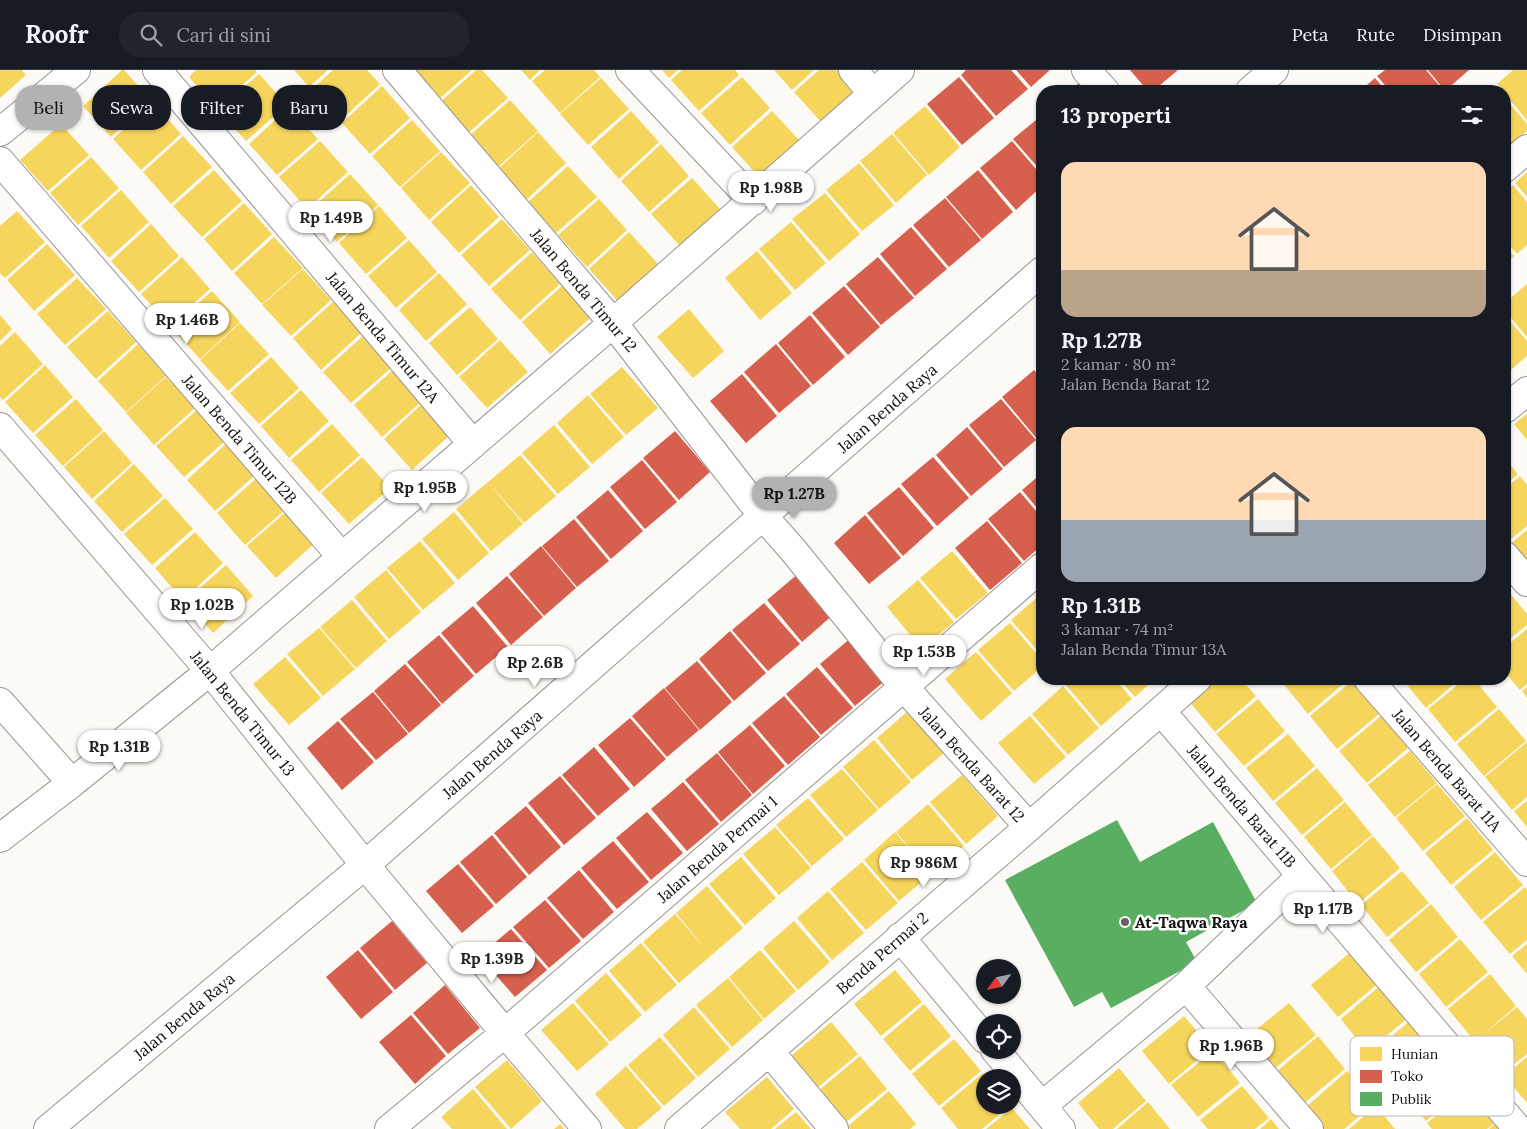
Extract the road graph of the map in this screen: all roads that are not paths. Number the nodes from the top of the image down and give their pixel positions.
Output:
1 (76, 70) edge
2 (156, 70) edge
3 (397, 70) edge
4 (630, 70) edge
5 (853, 70) edge
6 (900, 70) edge
7 (1086, 70) edge
8 (1274, 70) edge
9 (1100, 85) edge
10 (1257, 85) edge
11 (873, 94) junction
12 (0, 132) edge
13 (1527, 150) edge
14 (0, 161) edge
15 (1511, 163) edge
16 (753, 200) junction
17 (1036, 277) edge
18 (613, 323) junction
19 (1527, 390) edge
20 (1511, 404) edge
21 (0, 427) edge
22 (473, 444) junction
23 (763, 516) junction
24 (342, 557) junction
25 (1511, 563) edge
26 (1036, 571) edge
27 (1527, 582) edge
28 (210, 671) junction
29 (1190, 685) edge
30 (1373, 685) edge
31 (904, 686) junction
32 (0, 702) edge
33 (1161, 711) junction
34 (72, 783) junction
35 (1029, 827) junction
36 (0, 838) edge
37 (1527, 862) edge
38 (365, 865) junction
39 (1301, 876) junction
40 (900, 937) junction
41 (1186, 986) junction
42 (976, 1028) edge
43 (505, 1033) junction
44 (1438, 1036) edge
45 (769, 1051) junction
46 (1002, 1059) edge
47 (1042, 1106) junction
48 (1507, 1116) edge
49 (48, 1129) edge
50 (389, 1129) edge
51 (587, 1129) edge
52 (679, 1129) edge
53 (834, 1129) edge
54 (1061, 1129) edge
55 (1309, 1129) edge
56 (1518, 1129) edge

1 - 12 street
2 - 22 street, Jalan Benda Timur 12A
3 - 18 street, Jalan Benda Timur 12
4 - 16 street
5 - 11 street
6 - 11 street
7 - 9 street
8 - 10 street
11 - 16 street
13 - 15 street
14 - 24 street, Jalan Benda Timur 12B
16 - 18 street
17 - 23 street, Jalan Benda Raya
18 - 22 street
18 - 23 street, Jalan Benda Timur 12
19 - 20 street
21 - 28 street, Jalan Benda Timur 13
22 - 24 street
23 - 31 street, Jalan Benda Barat 12
23 - 38 street, Jalan Benda Raya
24 - 28 street
25 - 27 street
26 - 31 street, Jalan Benda Permai 1
28 - 34 street
28 - 38 street, Jalan Benda Timur 13
29 - 33 street, Benda Permai 2
30 - 37 street, Jalan Benda Barat 11A
31 - 35 street, Jalan Benda Barat 12
31 - 43 street, Jalan Benda Permai 1
32 - 34 street
33 - 35 street, Benda Permai 2
33 - 39 street, Jalan Benda Barat 11B
34 - 36 street
35 - 40 street, Benda Permai 2
38 - 43 street, Jalan Benda Timur 13
38 - 49 street, Jalan Benda Raya
39 - 41 street
39 - 44 street, Jalan Benda Barat 11B
40 - 42 street
40 - 45 street, Benda Permai 2
41 - 47 street
41 - 55 street
43 - 50 street, Jalan Benda Permai 1
43 - 51 street, Jalan Benda Timur 13
45 - 52 street, Benda Permai 2
45 - 53 street
46 - 47 street
47 - 54 street
48 - 56 street, Jalan Benda Barat 11B

